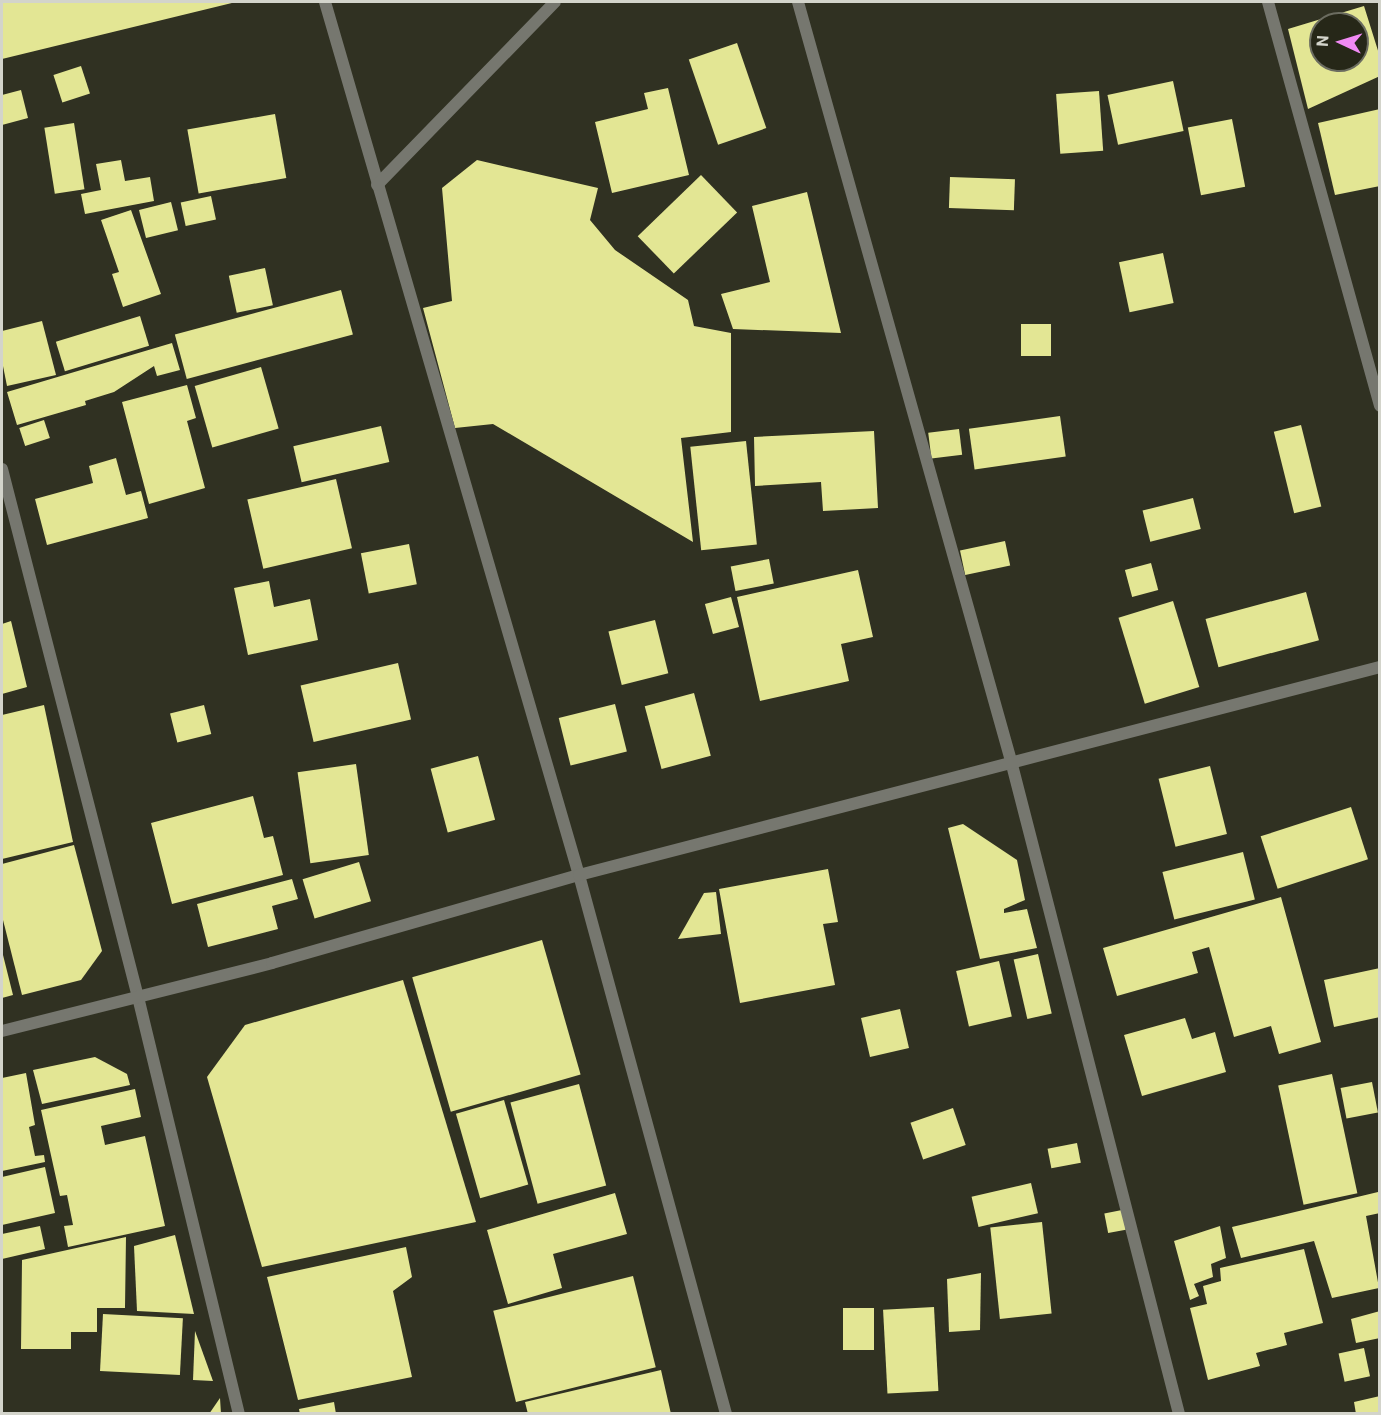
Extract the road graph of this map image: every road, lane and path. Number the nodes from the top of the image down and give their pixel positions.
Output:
1 (325, 2) edge
2 (336, 2) edge
3 (555, 2) edge
4 (798, 2) edge
5 (1268, 2) edge
6 (332, 25) junction
7 (377, 185) junction
8 (1380, 406) edge
9 (2, 469) edge
10 (1380, 667) edge
11 (1011, 761) junction
12 (579, 874) junction
13 (138, 997) junction
14 (2, 1032) edge
15 (239, 1413) edge
16 (726, 1413) edge
17 (1179, 1413) edge

1 - 6 street
2 - 6 street
3 - 7 street
4 - 11 street
5 - 8 street
6 - 7 street
7 - 12 street
9 - 13 street
10 - 11 street
11 - 12 street
11 - 17 street
12 - 13 street
12 - 16 street
13 - 14 street
13 - 15 street

